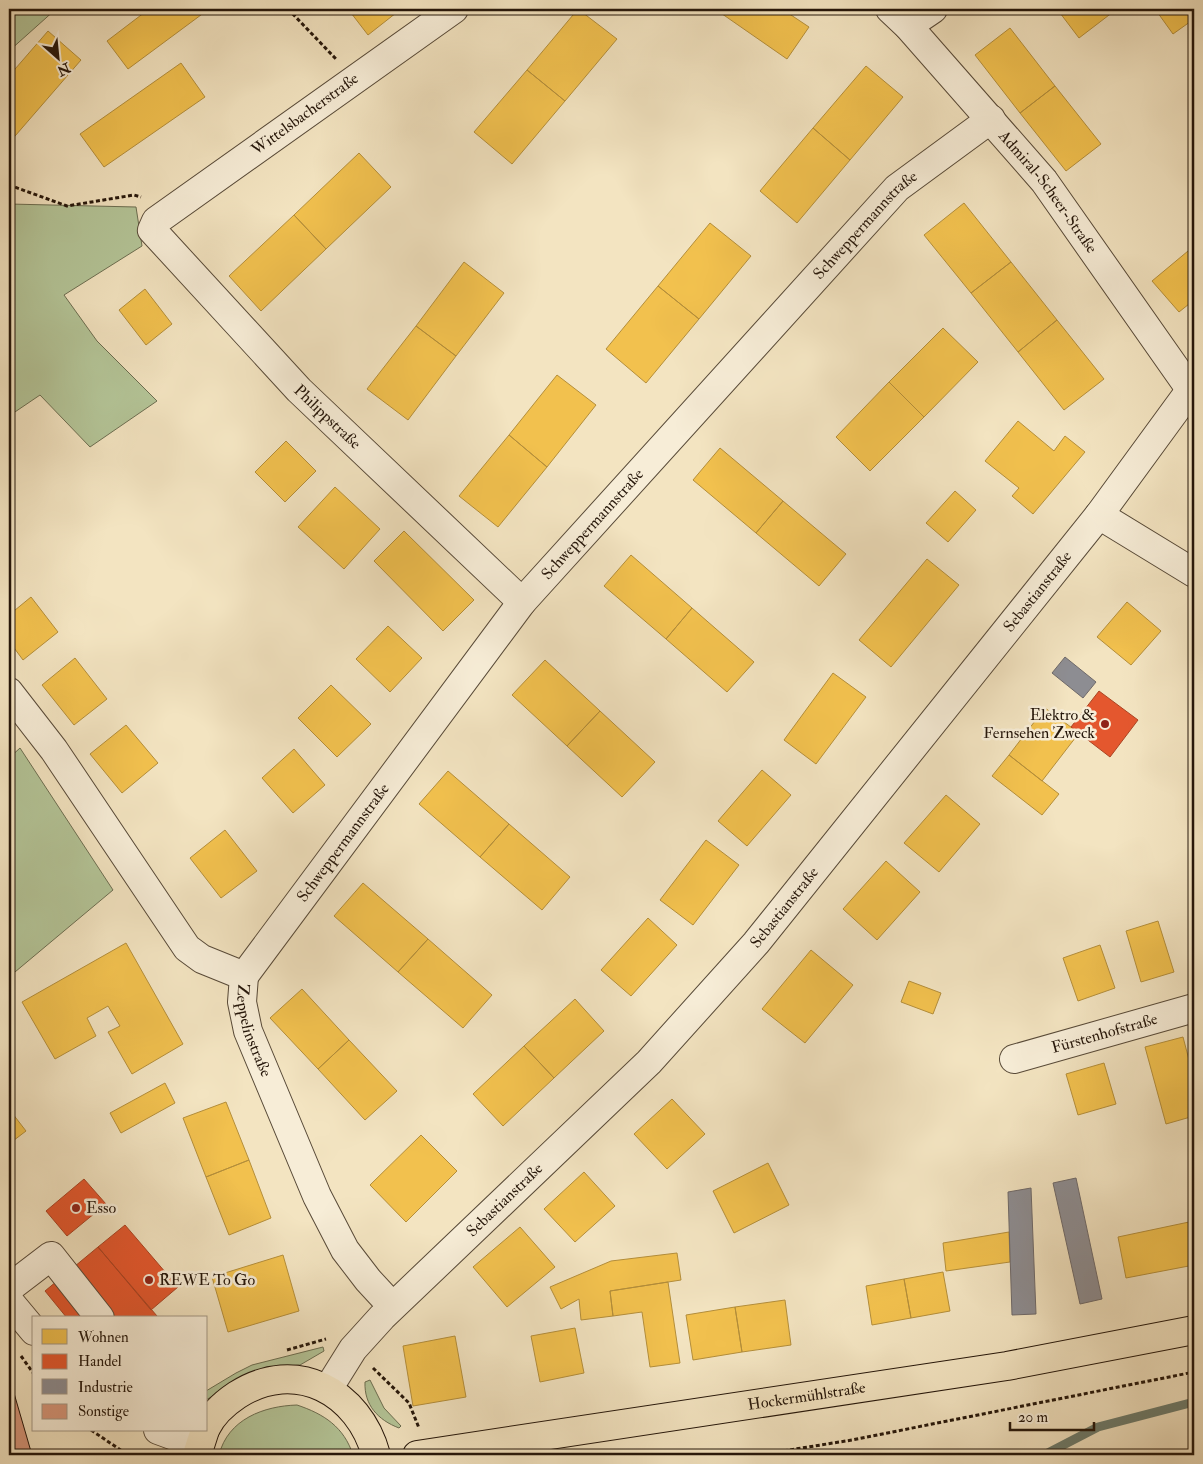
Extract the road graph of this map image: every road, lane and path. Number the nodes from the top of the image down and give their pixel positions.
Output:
1 (288, 9) edge
2 (454, 9) edge
3 (933, 9) edge
4 (899, 17) edge
5 (355, 78) junction
6 (991, 119) junction
7 (9, 185) edge
8 (161, 217) junction
9 (1192, 387) edge
10 (1099, 515) junction
11 (1194, 573) edge
12 (522, 602) junction
13 (9, 692) edge
14 (244, 976) junction
15 (1194, 1008) edge
16 (1014, 1059) dead end
17 (9, 1288) edge
18 (9, 1301) edge
19 (392, 1306) junction
20 (98, 1316) edge
21 (32, 1329) edge
22 (1194, 1330) edge
23 (1194, 1372) edge
24 (328, 1389) junction
25 (208, 1431) edge
26 (93, 1432) edge
27 (167, 1432) edge
28 (202, 1440) edge
29 (128, 1455) edge
30 (376, 1455) edge
31 (417, 1455) edge
32 (758, 1455) edge

1 - 5 path
2 - 5 street, Wittelsbacherstraße
3 - 4 street
4 - 6 street, Admiral-Scheer-Straße
5 - 8 street, Wittelsbacherstraße
6 - 9 street, Admiral-Scheer-Straße
6 - 12 street, Schweppermannstraße
7 - 8 path
8 - 12 street, Philippstraße
9 - 10 street, Sebastianstraße
10 - 11 street
10 - 19 street, Sebastianstraße
12 - 14 street, Schweppermannstraße
13 - 14 street, Zeppelinstraße
14 - 19 street, Zeppelinstraße
15 - 16 street, Fürstenhofstraße
17 - 20 street
18 - 21 street
19 - 24 street, Sebastianstraße
22 - 31 main road, Hockermühlstraße
23 - 32 path
24 - 25 main road
24 - 30 main road
26 - 29 path
27 - 28 street

